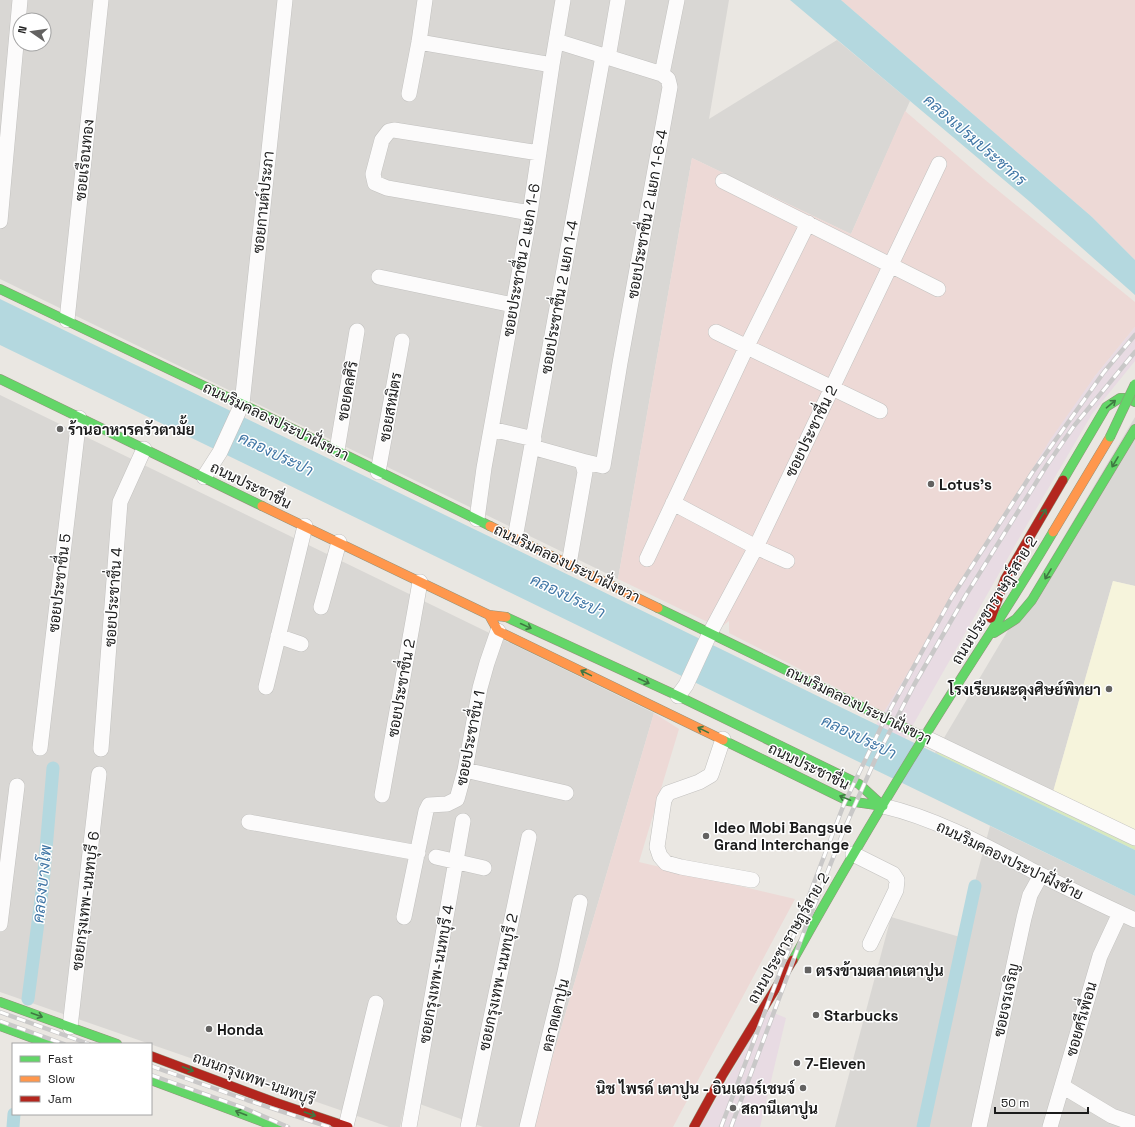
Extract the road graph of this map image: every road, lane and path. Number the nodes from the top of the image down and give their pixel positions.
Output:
1 (20, 0) edge
2 (100, 0) edge
3 (285, 0) edge
4 (425, 0) edge
5 (563, 0) edge
6 (618, 0) edge
7 (677, 0) edge
8 (419, 42) junction
9 (556, 42) junction
10 (606, 57) junction
11 (552, 65) junction
12 (662, 74) junction
13 (409, 94) dead end
14 (539, 153) junction
15 (939, 164) dead end
16 (723, 181) dead end
17 (530, 213) junction
18 (0, 221) edge
19 (808, 223) junction
20 (890, 265) junction
21 (379, 277) dead end
22 (0, 289) edge
23 (938, 289) dead end
24 (513, 305) junction
25 (67, 320) junction
26 (358, 330) dead end
27 (716, 332) dead end
28 (402, 341) dead end
29 (748, 346) junction
30 (1, 384) edge
31 (1135, 384) edge
32 (832, 388) junction
33 (1135, 402) edge
34 (240, 409) junction
35 (880, 410) dead end
36 (79, 418) junction
37 (491, 429) junction
38 (1135, 429) edge
39 (1110, 437) junction
40 (533, 443) junction
41 (144, 449) junction
42 (336, 450) junction
43 (582, 461) junction
44 (378, 472) junction
45 (204, 477) junction
46 (673, 503) junction
47 (477, 519) junction
48 (305, 526) junction
49 (515, 538) junction
50 (339, 542) junction
51 (756, 547) junction
52 (647, 559) dead end
53 (787, 561) dead end
54 (569, 564) junction
55 (420, 582) junction
56 (321, 607) dead end
57 (489, 615) junction
58 (498, 631) junction
59 (709, 635) junction
60 (278, 636) junction
61 (987, 638) junction
62 (301, 644) dead end
63 (266, 687) dead end
64 (682, 691) junction
65 (723, 739) junction
66 (923, 739) junction
67 (40, 748) dead end
68 (101, 749) dead end
69 (465, 770) junction
70 (99, 774) dead end
71 (17, 786) dead end
72 (566, 793) dead end
73 (382, 795) dead end
74 (883, 806) junction
75 (249, 822) dead end
76 (463, 822) dead end
77 (529, 837) dead end
78 (1135, 838) edge
79 (418, 853) junction
80 (853, 854) junction
81 (436, 857) dead end
82 (456, 862) junction
83 (484, 868) dead end
84 (1041, 875) junction
85 (752, 880) dead end
86 (580, 902) dead end
87 (1120, 913) junction
88 (404, 917) dead end
89 (1135, 920) edge
90 (0, 924) edge
91 (870, 944) dead end
92 (0, 1002) edge
93 (376, 1003) dead end
94 (0, 1026) edge
95 (70, 1027) junction
96 (46, 1043) edge
97 (115, 1043) edge
98 (152, 1056) edge
99 (152, 1080) edge
100 (1062, 1086) junction
101 (1135, 1124) edge
102 (277, 1127) edge
103 (347, 1127) edge
104 (409, 1127) edge
105 (468, 1127) edge
106 (528, 1127) edge
107 (694, 1127) edge
108 (979, 1127) edge
109 (1050, 1127) edge

1 - 18 street
2 - 25 street, ซอยเรือนทอง
3 - 34 street, ซอยกานต์ประภา
4 - 8 street
5 - 9 street, ซอยประชาชื่น 2 แยก 1-6
6 - 10 street, ซอยประชาชื่น 2 แยก 1-4
7 - 12 street
8 - 11 street
8 - 13 street
9 - 10 street
9 - 11 street, ซอยประชาชื่น 2 แยก 1-6
10 - 12 street
10 - 40 street, ซอยประชาชื่น 2 แยก 1-4
11 - 14 street, ซอยประชาชื่น 2 แยก 1-6
12 - 43 street, ซอยประชาชื่น 2 แยก 1-6-4
14 - 17 street, ซอยประชาชื่น 2 แยก 1-6
14 - 17 street
15 - 20 street, ซอยประชาชื่น 2
16 - 19 street
17 - 24 street, ซอยประชาชื่น 2 แยก 1-6
19 - 20 street
19 - 29 street
20 - 23 street
20 - 32 street, ซอยประชาชื่น 2
21 - 24 street
22 - 25 main road, ถนนริมคลองประปาฝั่งขวา
24 - 37 street, ซอยประชาชื่น 2 แยก 1-6
25 - 34 main road, ถนนริมคลองประปาฝั่งขวา
26 - 42 street, ซอยดลศิริ
27 - 29 street
28 - 44 street, ซอยสหมิตร
29 - 32 street
29 - 46 street
30 - 36 main road, ถนนประชาชื่น
31 - 39 main road, ถนนประชาราษฎร์สาย 2, bridge
32 - 35 street
32 - 51 street, ซอยประชาชื่น 2
33 - 39 main road, ถนนประชาราษฎร์สาย 2, bridge
61 -> 33 main road
34 - 42 main road, ถนนริมคลองประปาฝั่งขวา
34 - 45 street, ซอยกานต์ประภา
36 - 41 main road, ถนนประชาชื่น
36 - 67 street, ซอยประชาชื่น 5
37 - 40 street
37 - 47 street, ซอยประชาชื่น 2 แยก 1-6
38 -> 61 main road
39 - 61 main road, ถนนประชาราษฎร์สาย 2
40 - 43 street
40 - 49 street, ซอยประชาชื่น 2 แยก 1-4
41 - 45 main road, ถนนประชาชื่น
41 - 68 street, ซอยประชาชื่น 4
42 - 44 main road, ถนนริมคลองประปาฝั่งขวา
43 - 54 street
44 - 47 main road, ถนนริมคลองประปาฝั่งขวา
45 - 48 main road, ถนนประชาชื่น
46 - 51 street
46 - 52 street
47 - 49 main road, ถนนริมคลองประปาฝั่งขวา
48 - 50 main road, ถนนประชาชื่น
48 - 60 street
49 - 54 main road, ถนนริมคลองประปาฝั่งขวา
50 - 55 main road, ถนนประชาชื่น
50 - 56 street
51 - 53 street
51 - 59 street, ซอยประชาชื่น 2
54 - 59 main road, ถนนริมคลองประปาฝั่งขวา
55 - 57 main road, ถนนประชาชื่น
55 - 73 street, ซอยประชาชื่น 2
57 - 58 main road
57 -> 64 main road, ถนนประชาชื่น
65 -> 58 main road, ถนนประชาชื่น
58 - 69 street, ซอยประชาชื่น 1
59 - 64 street, ซอยประชาชื่น 2
59 - 66 main road, ถนนริมคลองประปาฝั่งขวา
60 - 62 street
60 - 63 street
61 - 66 main road, ถนนประชาราษฎร์สาย 2
64 - 74 main road, ถนนประชาชื่น
74 -> 65 main road, ถนนประชาชื่น
65 - 85 street
66 - 74 main road, ถนนประชาราษฎร์สาย 2
66 - 78 street, ถนนริมคลองประปาฝั่งขวา
69 - 72 street
69 - 79 street, ซอยประชาชื่น 1
70 - 95 street, ซอยกรุงเทพ-นนทบุรี 6
71 - 90 street
74 - 80 main road, ถนนประชาราษฎร์สาย 2
74 - 84 street, ถนนริมคลองประปาฝั่งซ้าย
75 - 79 street
76 - 82 street, ซอยกรุงเทพ-นนทบุรี 4
77 - 105 street, ซอยกรุงเทพ-นนทบุรี 2
79 - 88 street, ซอยประชาชื่น 1
80 - 91 street
80 - 107 main road, ถนนประชาราษฎร์สาย 2
81 - 82 street
82 - 83 street
82 - 104 street, ซอยกรุงเทพ-นนทบุรี 4
84 - 87 street, ถนนริมคลองประปาฝั่งซ้าย
84 - 108 street, ซอยจรเจริญ
86 - 106 street, ตลาดเตาปูน
87 - 89 street, ถนนริมคลองประปาฝั่งซ้าย
87 - 100 street, ซอยศรีเพื่อน
92 -> 95 main road
93 - 103 street
94 - 96 main road
95 - 97 main road
98 -> 103 main road, ถนนกรุงเทพ-นนทบุรี
102 -> 99 main road
100 - 101 street
100 - 109 street, ซอยศรีเพื่อน

